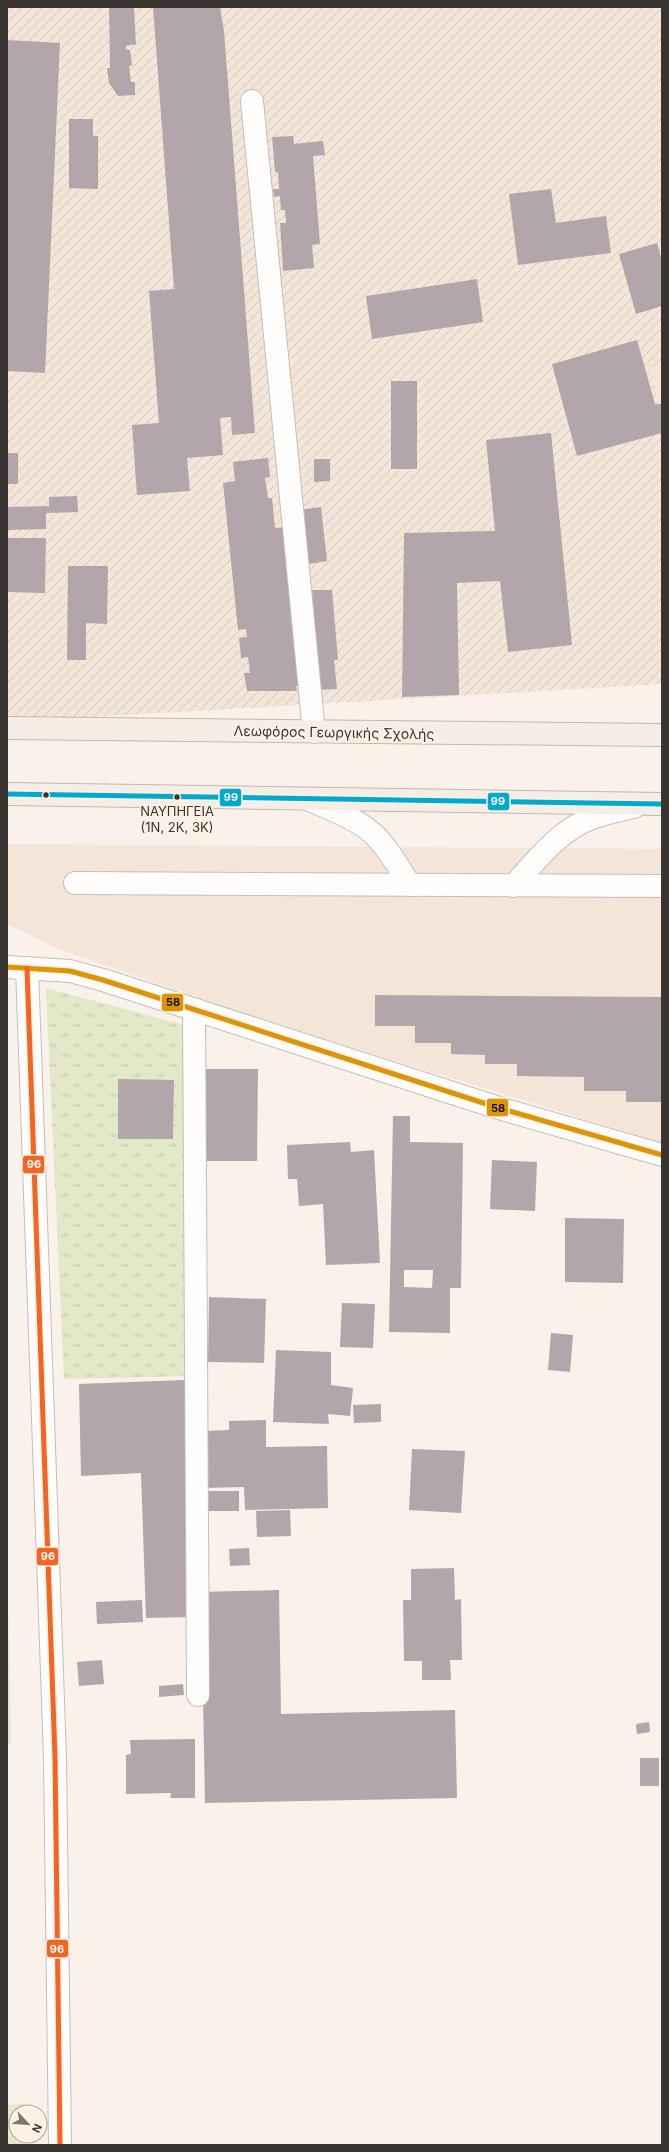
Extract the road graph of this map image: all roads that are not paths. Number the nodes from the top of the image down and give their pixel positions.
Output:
1 (252, 101) dead end
2 (7, 728) edge
3 (314, 732) junction
4 (662, 736) edge
5 (7, 794) edge
6 (307, 799) junction
7 (653, 804) edge
8 (75, 883) dead end
9 (410, 885) junction
10 (513, 886) junction
11 (662, 886) edge
12 (17, 967) edge
13 (194, 1009) junction
14 (662, 1155) edge
15 (198, 1695) dead end
16 (60, 2145) edge

1 - 3 street
2 - 3 main road, Λεωφόρος Γεωργικής Σχολής
3 - 4 main road, Λεωφόρος Γεωργικής Σχολής
5 - 6 main road
6 - 7 main road
6 - 9 street
7 - 10 street
8 - 9 street
9 - 10 street
10 - 11 street
12 - 13 street
12 - 16 street
13 - 14 street
13 - 15 street

